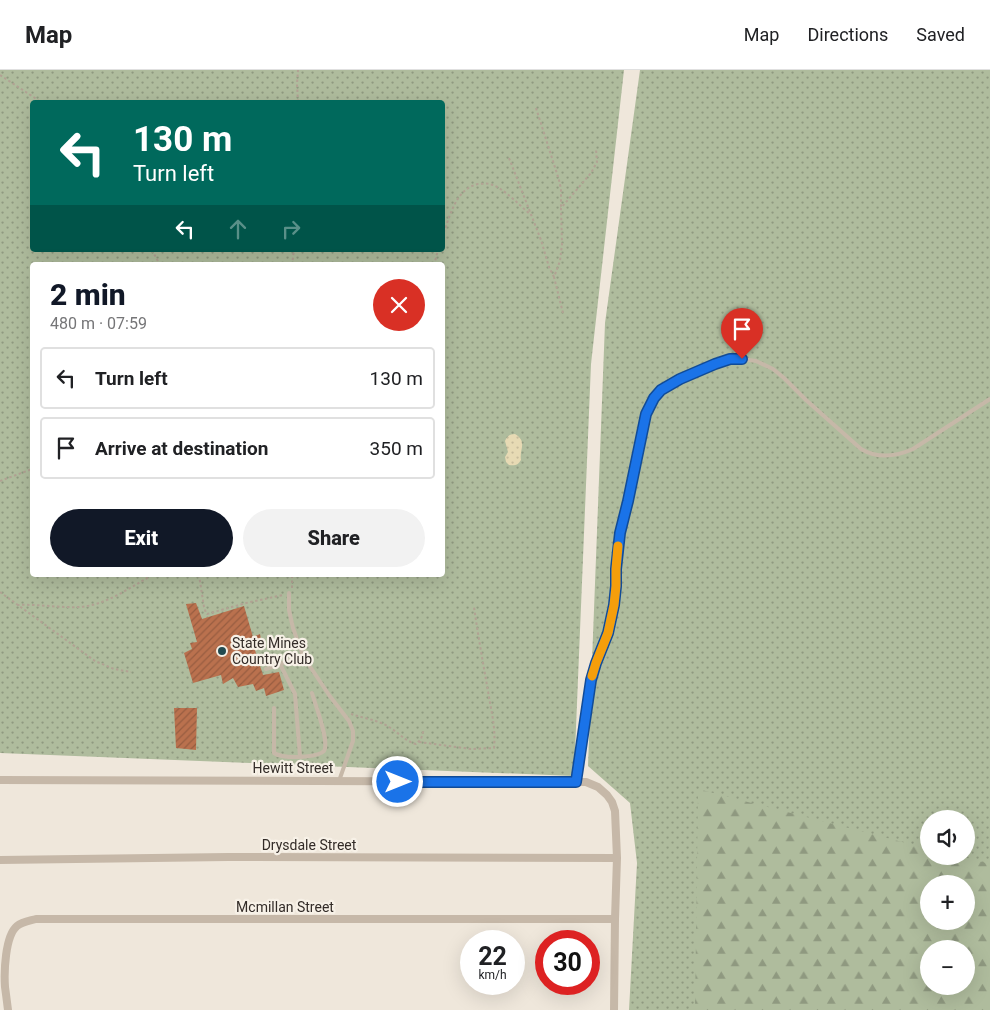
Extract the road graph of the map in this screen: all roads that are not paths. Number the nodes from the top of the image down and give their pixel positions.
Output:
1 (990, 399) edge
2 (289, 594) road end
3 (303, 656) junction
4 (280, 664) junction
5 (266, 669) dead end
6 (312, 693) dead end
7 (274, 708) dead end
8 (300, 757) junction
9 (0, 780) edge
10 (339, 781) junction
11 (576, 782) junction
12 (617, 858) junction
13 (0, 860) edge
14 (615, 919) junction
15 (2, 985) edge
16 (8, 1010) edge
17 (614, 1010) edge

1 - 11 lane
2 - 3 lane
3 - 4 lane
3 - 10 lane
4 - 5 lane
4 - 8 lane
6 - 8 lane
7 - 8 lane
9 - 10 street, Hewitt Street
10 - 11 street, Hewitt Street
11 - 12 street, Hewitt Street
12 - 13 street, Drysdale Street
12 - 14 street
14 - 15 street, Mcmillan Street
14 - 17 street
15 - 16 street

